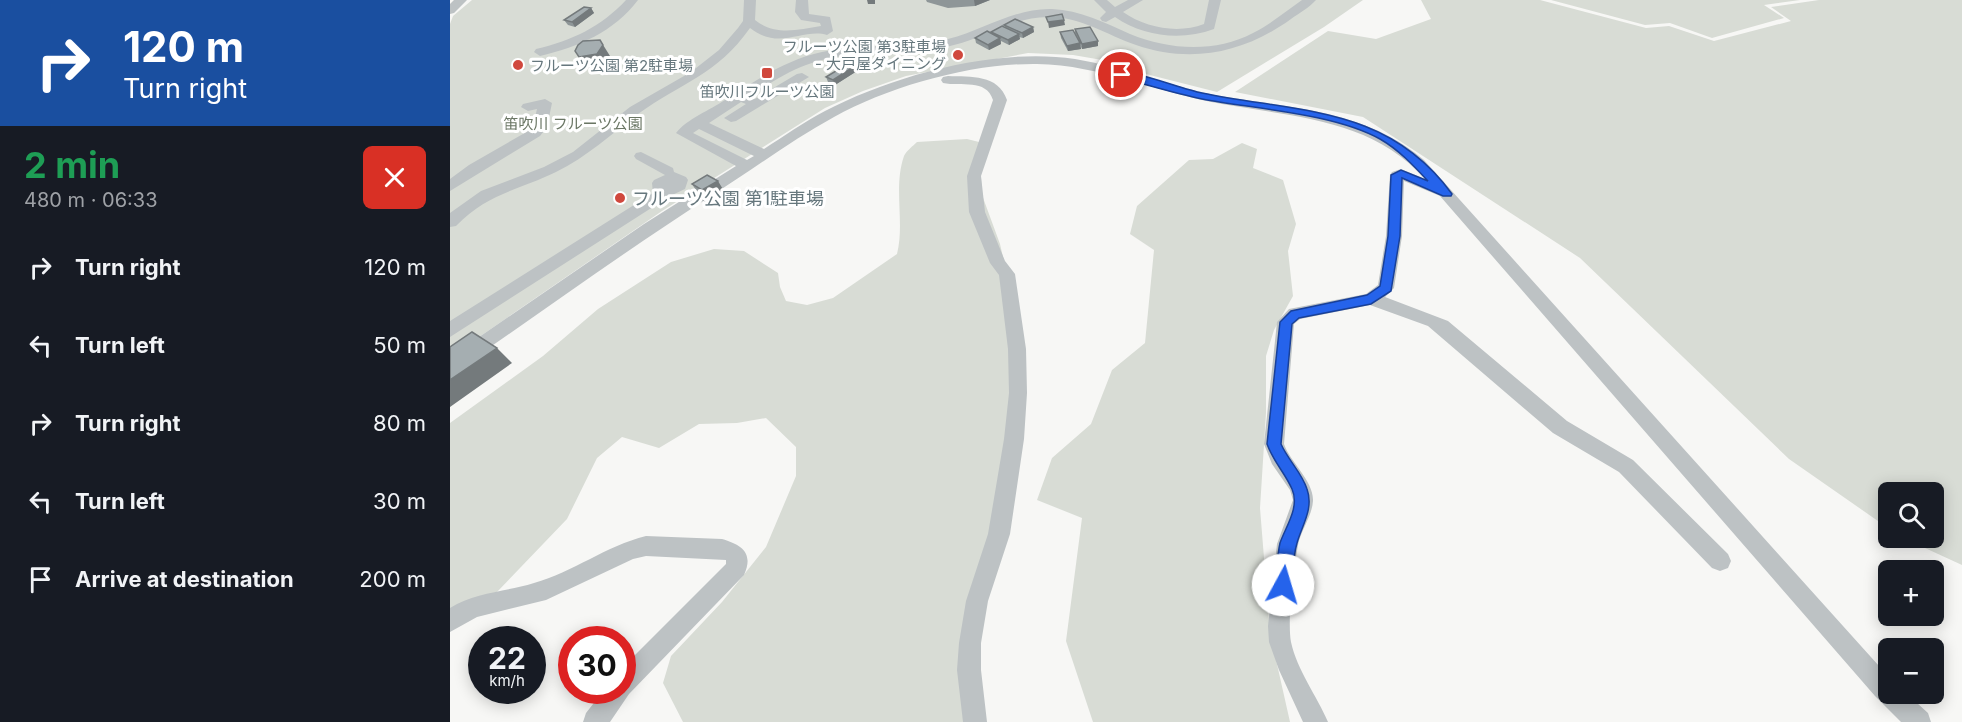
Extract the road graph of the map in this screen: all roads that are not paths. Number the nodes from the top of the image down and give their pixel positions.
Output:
1 (461, 0) edge
2 (632, 0) edge
3 (750, 0) edge
4 (802, 0) edge
5 (1100, 0) edge
6 (1137, 0) edge
7 (1215, 0) edge
8 (1310, 0) edge
9 (450, 10) edge
10 (1115, 12) junction
11 (749, 21) junction
12 (1096, 23) junction
13 (540, 52) dead end
14 (802, 77) dead end
15 (926, 78) junction
16 (739, 96) junction
17 (756, 104) junction
18 (528, 107) dead end
19 (731, 118) dead end
20 (699, 123) junction
21 (764, 155) junction
22 (642, 156) dead end
23 (747, 166) junction
24 (668, 171) dead end
25 (450, 186) edge
26 (665, 192) dead end
27 (1447, 194) junction
28 (457, 207) edge
29 (450, 222) edge
30 (1371, 299) junction
31 (450, 330) edge
32 (450, 366) edge
33 (1720, 561) dead end
34 (450, 621) edge
35 (636, 671) edge
36 (608, 704) edge
37 (595, 722) edge
38 (975, 722) edge
39 (1316, 722) edge
40 (1919, 722) edge

1 - 9 street
2 - 13 street
3 - 11 street
4 - 11 street
5 - 10 street
6 - 10 street
7 - 10 street
8 - 12 street
10 - 12 street
11 - 28 street
12 - 16 street
14 - 17 street
15 - 21 street
15 - 27 street
15 - 38 street
16 - 17 street
16 - 20 street
17 - 19 street
18 - 25 street
20 - 21 street
20 - 23 street
21 - 23 street
22 - 24 street
23 - 32 street
26 - 31 street
27 - 30 street
27 - 40 street
28 - 29 street
30 - 33 street
30 - 39 street
34 - 35 street
36 - 37 street

